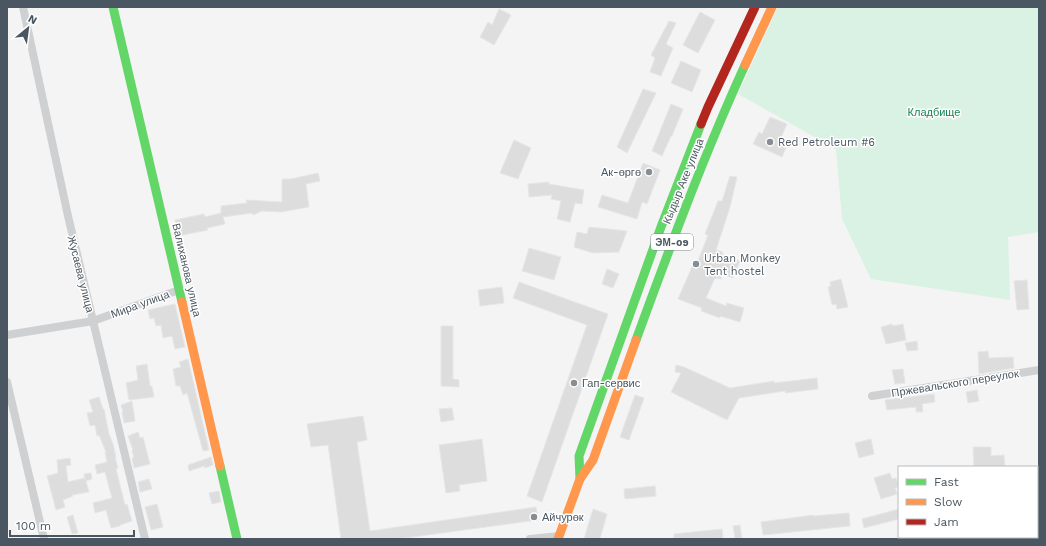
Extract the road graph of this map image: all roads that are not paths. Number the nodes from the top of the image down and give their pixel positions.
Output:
1 (23, 7) edge
2 (113, 7) edge
3 (755, 7) edge
4 (772, 7) edge
5 (718, 86) junction
6 (732, 93) junction
7 (708, 107) junction
8 (724, 113) junction
9 (660, 227) junction
10 (675, 233) junction
11 (179, 290) junction
12 (93, 321) junction
13 (7, 335) edge
14 (1039, 370) edge
15 (7, 382) edge
16 (872, 396) dead end
17 (580, 479) junction
18 (558, 537) edge
19 (44, 539) edge
20 (145, 539) edge
21 (237, 539) edge
22 (530, 539) edge

1 - 12 street, Жусаева улица
2 - 11 main road, Валиханова улица
3 - 5 main road, Кыдыр Аке улица / ЭМ-09
4 - 6 main road, Кыдыр Аке улица / ЭМ-09
5 - 6 main road
5 - 7 main road, Кыдыр Аке улица / ЭМ-09
6 - 8 main road, Кыдыр Аке улица / ЭМ-09
7 - 8 main road
7 - 9 main road, Кыдыр Аке улица / ЭМ-09
8 - 10 main road, Кыдыр Аке улица / ЭМ-09
9 - 10 main road
9 - 17 main road, Кыдыр Аке улица / ЭМ-09
10 - 17 main road, Кыдыр Аке улица / ЭМ-09
11 - 12 street, Мира улица
11 - 21 main road, Валиханова улица
12 - 13 street, Мира улица
12 - 20 street, Жусаева улица
14 - 16 street, Пржевальского переулок
15 - 19 street
17 - 18 main road, Кыдыр Аке улица / ЭМ-09
18 - 22 street

